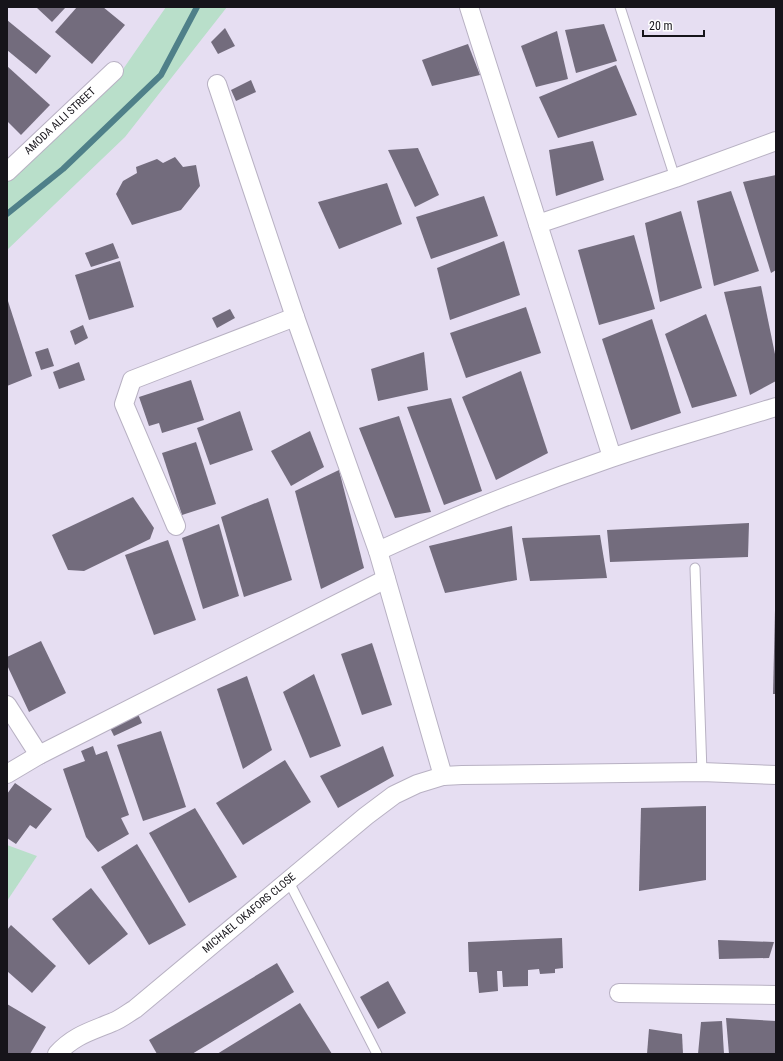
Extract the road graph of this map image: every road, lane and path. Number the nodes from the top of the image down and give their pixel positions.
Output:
1 (469, 7) edge
2 (620, 7) edge
3 (114, 71) dead end
4 (217, 84) dead end
5 (776, 141) edge
6 (7, 172) edge
7 (675, 178) junction
8 (538, 224) junction
9 (296, 318) junction
10 (776, 407) edge
11 (612, 458) junction
12 (176, 526) dead end
13 (378, 551) junction
14 (695, 568) dead end
15 (386, 579) junction
16 (7, 705) edge
17 (39, 755) junction
18 (702, 772) junction
19 (7, 774) edge
20 (776, 775) edge
21 (443, 776) junction
22 (288, 880) junction
23 (619, 993) dead end
24 (776, 995) edge
25 (57, 1054) edge
26 (377, 1054) edge

1 - 8 street
2 - 7 lane
3 - 6 street, AMODA ALLI STREET
4 - 9 street
5 - 7 street
7 - 8 street
8 - 11 street
9 - 12 street
9 - 13 street
10 - 11 street
11 - 13 street
13 - 15 street
14 - 18 lane
15 - 17 street
15 - 21 street
16 - 17 street
17 - 19 street
18 - 20 street, MICHAEL OKAFORS CLOSE
18 - 21 street, MICHAEL OKAFORS CLOSE
21 - 22 street, MICHAEL OKAFORS CLOSE
22 - 25 street, MICHAEL OKAFORS CLOSE
22 - 26 lane
23 - 24 street

